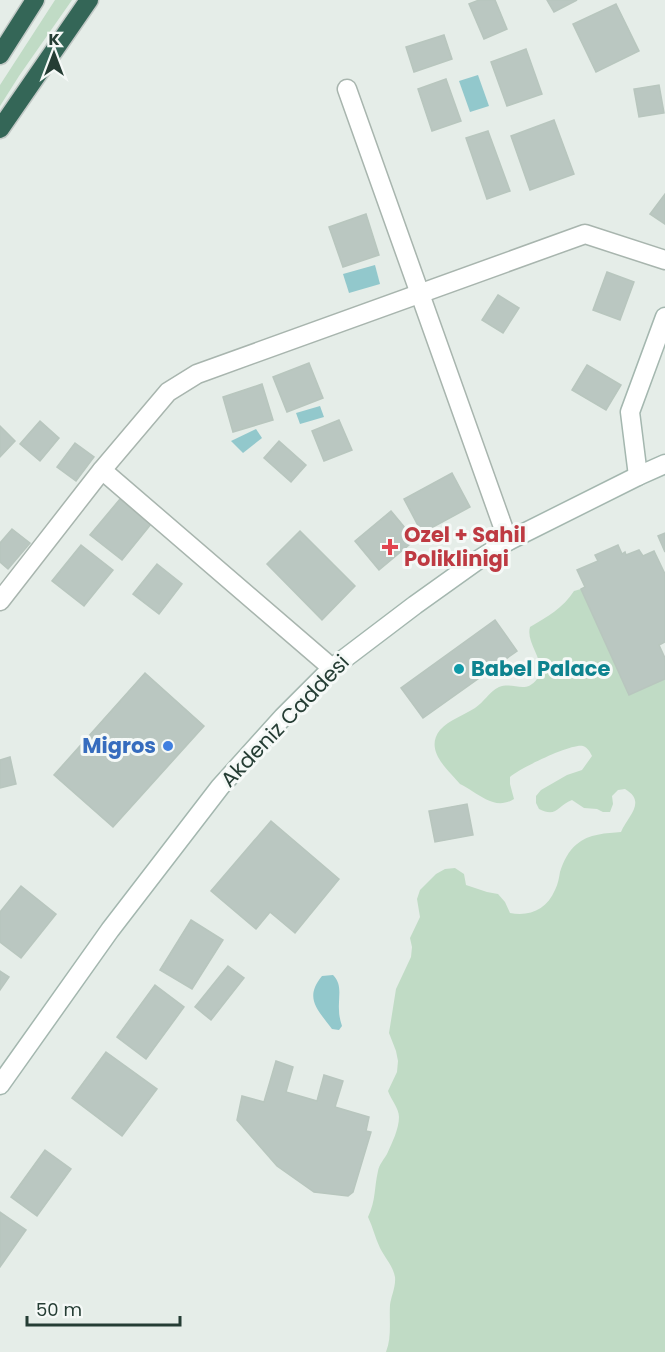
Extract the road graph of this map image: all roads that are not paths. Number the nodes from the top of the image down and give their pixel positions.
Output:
1 (35, 0) edge
2 (89, 0) edge
3 (0, 55) edge
4 (347, 89) dead end
5 (0, 129) edge
6 (665, 260) edge
7 (420, 294) junction
8 (665, 316) edge
9 (665, 464) edge
10 (102, 470) junction
11 (638, 476) junction
12 (508, 541) junction
13 (0, 600) edge
14 (332, 668) junction
15 (0, 1085) edge

1 - 3 highway
2 - 5 highway
4 - 7 street
6 - 7 street
7 - 10 street
7 - 12 street
8 - 11 street
9 - 11 street, Akdeniz Caddesi
10 - 13 street
10 - 14 street
11 - 12 street, Akdeniz Caddesi
12 - 14 street, Akdeniz Caddesi
14 - 15 street, Akdeniz Caddesi

